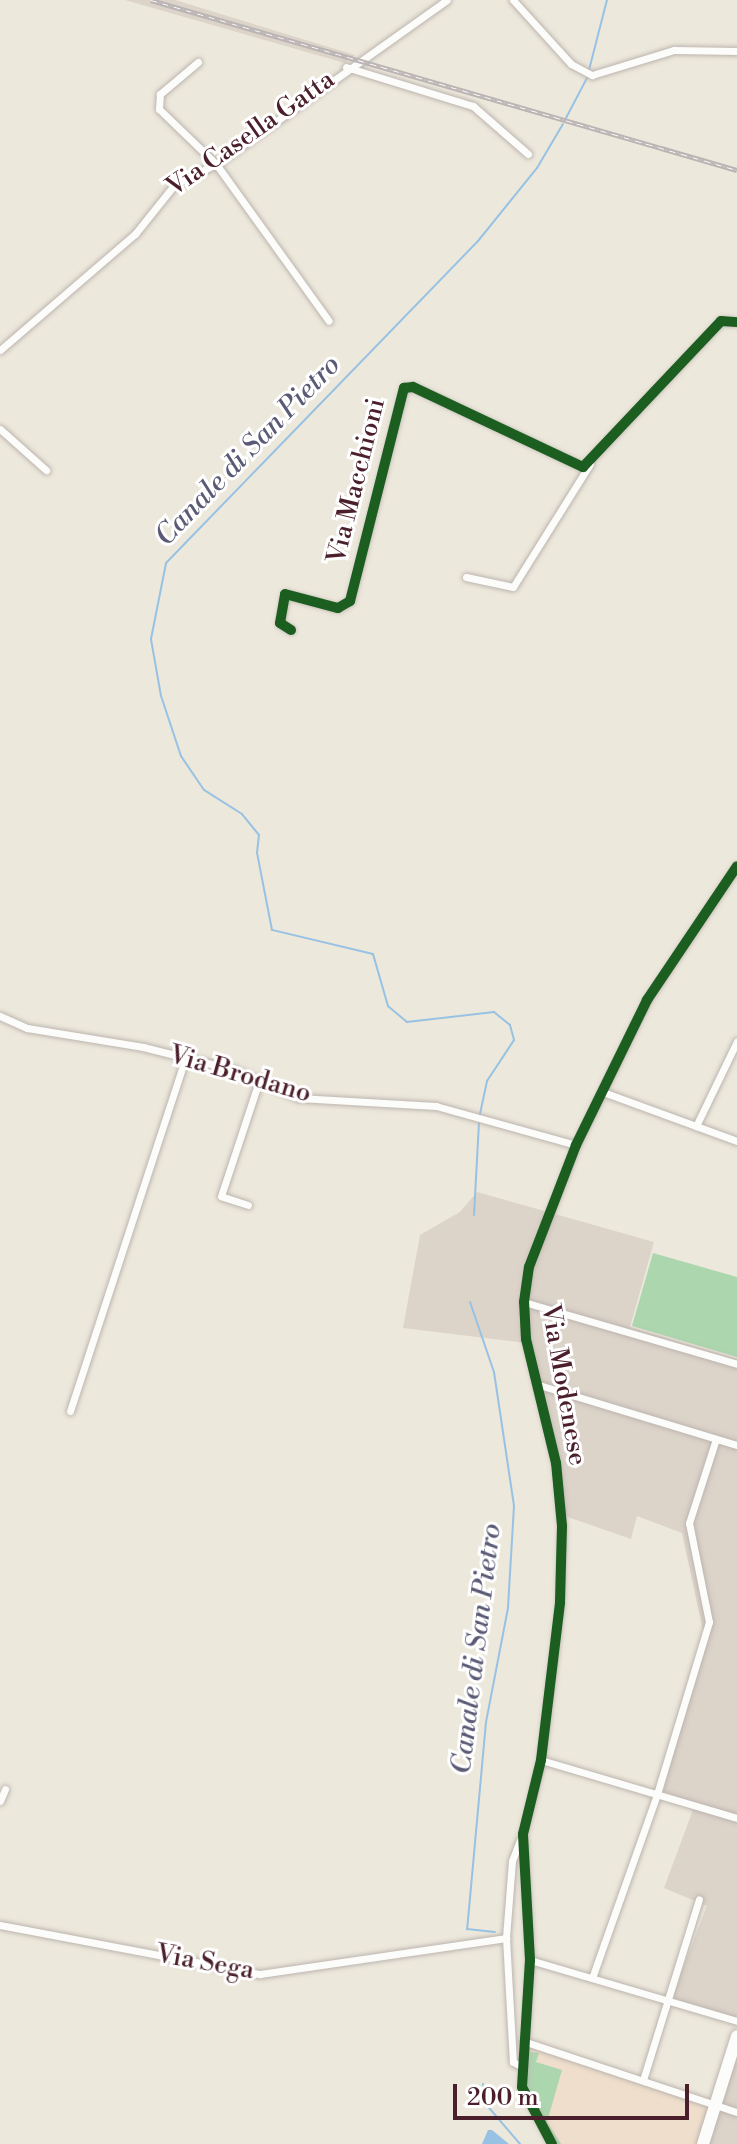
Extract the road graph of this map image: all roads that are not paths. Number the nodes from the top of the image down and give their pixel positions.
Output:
1 (447, 0) edge
2 (513, 0) edge
3 (737, 51) edge
4 (198, 62) dead end
5 (346, 67) junction
6 (528, 154) dead end
7 (216, 164) junction
8 (329, 321) dead end
9 (737, 322) edge
10 (0, 350) edge
11 (0, 429) edge
12 (591, 462) junction
13 (46, 470) dead end
14 (466, 577) dead end
15 (291, 630) dead end
16 (737, 866) edge
17 (0, 1016) edge
18 (737, 1041) edge
19 (185, 1059) junction
20 (259, 1081) junction
21 (603, 1092) junction
22 (696, 1126) junction
23 (737, 1141) edge
24 (576, 1145) junction
25 (248, 1205) dead end
26 (524, 1302) junction
27 (737, 1364) edge
28 (539, 1385) junction
29 (70, 1411) dead end
30 (716, 1439) junction
31 (737, 1445) edge
32 (541, 1760) junction
33 (5, 1789) dead end
34 (657, 1794) junction
35 (0, 1801) edge
36 (737, 1818) edge
37 (523, 1834) junction
38 (699, 1899) dead end
39 (0, 1925) edge
40 (506, 1938) junction
41 (530, 1960) junction
42 (592, 1978) junction
43 (666, 2001) junction
44 (737, 2021) edge
45 (737, 2036) edge
46 (523, 2041) junction
47 (521, 2066) junction
48 (643, 2080) junction
49 (716, 2105) junction
50 (737, 2112) edge
51 (552, 2144) edge
52 (703, 2144) edge

1 - 5 street, Via Casella Gatta
2 - 3 street
4 - 7 street
5 - 6 street
5 - 7 street, Via Casella Gatta
7 - 8 street
7 - 10 street, Via Casella Gatta
9 - 12 street
11 - 13 street
12 - 14 street
12 - 15 street, Via Macchioni
16 - 21 street, Via Modenese
17 - 19 street, Via Brodano
18 - 22 street
19 - 20 street, Via Brodano
19 - 29 street
20 - 24 street, Via Brodano
20 - 25 street
21 - 22 street
21 - 24 street, Via Modenese
22 - 23 street
24 - 26 street, Via Modenese
26 - 27 street
26 - 28 street, Via Modenese
28 - 30 street
28 - 32 street, Via Modenese
30 - 31 street
30 - 34 street
32 - 34 street
32 - 37 street, Via Modenese
33 - 35 street
34 - 36 street
34 - 42 street
37 - 40 street
37 - 41 street, Via Modenese
38 - 43 street
39 - 40 street, Via Sega
40 - 47 street
41 - 42 street
41 - 46 street, Via Modenese
42 - 43 street
43 - 44 street
43 - 48 street
45 - 49 main road
46 - 47 street, Via Modenese
46 - 48 street
47 - 51 street, Via Modenese
48 - 49 street
49 - 50 street
49 - 52 main road

